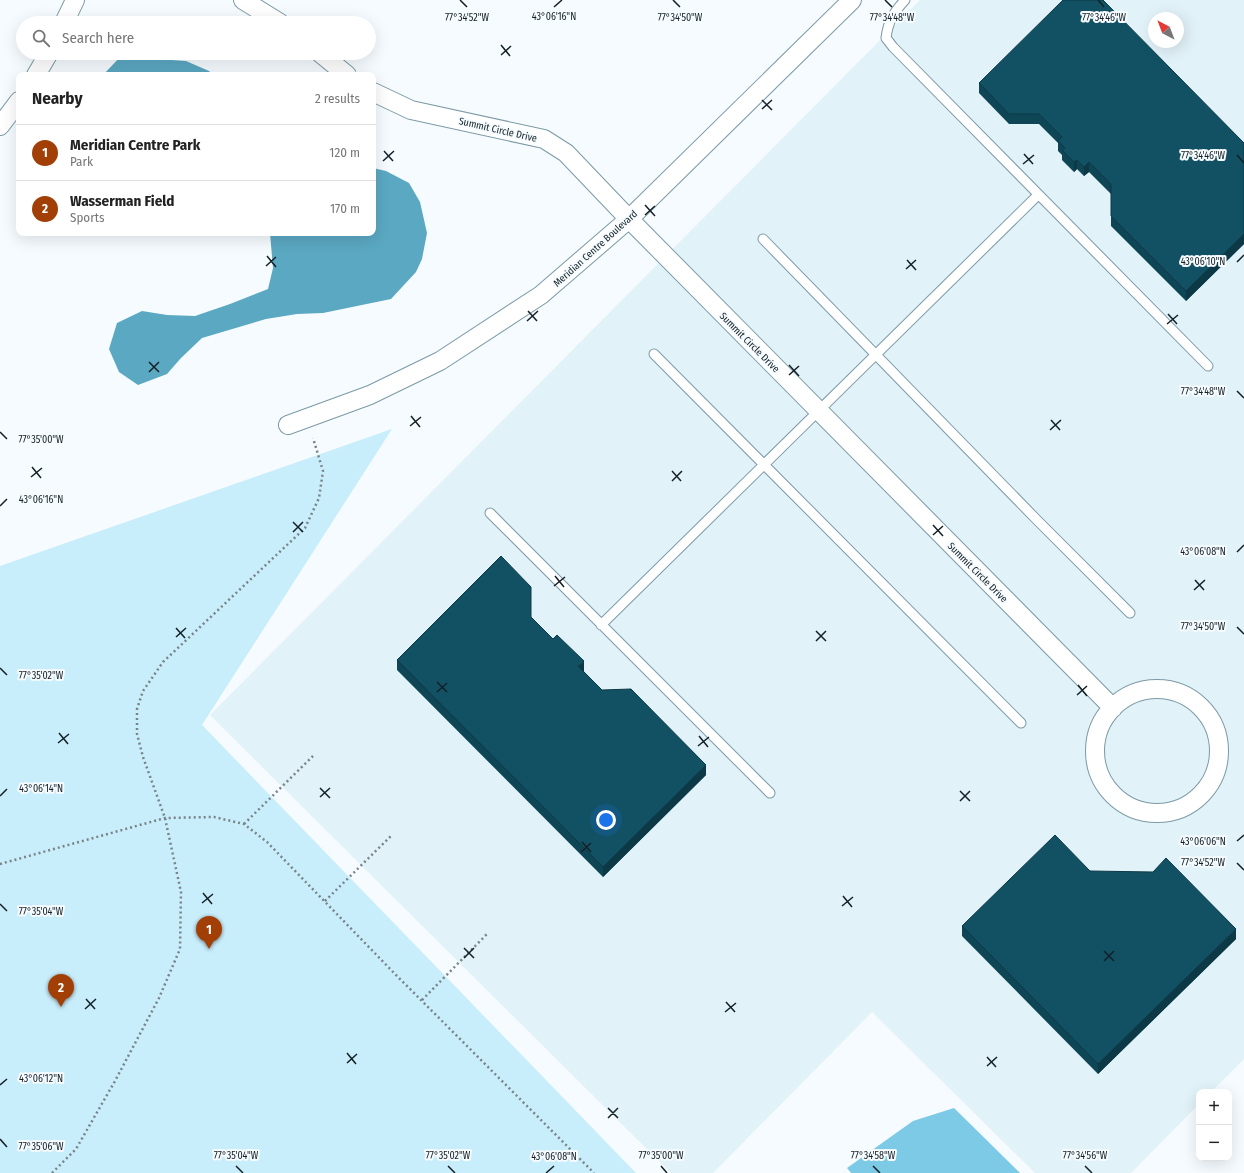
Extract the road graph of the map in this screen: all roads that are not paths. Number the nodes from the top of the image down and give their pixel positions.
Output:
1 (75, 0) edge
2 (852, 0) edge
3 (905, 0) edge
4 (253, 3) edge
5 (67, 16) edge
6 (271, 16) edge
7 (45, 60) edge
8 (329, 60) edge
9 (38, 72) edge
10 (344, 72) edge
11 (376, 93) edge
12 (16, 105) edge
13 (0, 126) edge
14 (1038, 194) junction
15 (629, 219) junction
16 (763, 239) dead end
17 (654, 354) dead end
18 (876, 356) junction
19 (1208, 366) dead end
20 (820, 412) junction
21 (288, 425) dead end
22 (765, 466) junction
23 (490, 513) dead end
24 (1130, 613) dead end
25 (601, 625) junction
26 (1113, 708) junction
27 (1021, 723) dead end
28 (770, 793) dead end

1 - 5 street
2 - 15 street, Meridian Centre Boulevard
3 - 14 lane
4 - 6 street
7 - 9 street
8 - 10 street
11 - 15 street, Summit Circle Drive
12 - 13 street
14 - 18 lane
14 - 19 lane
15 - 20 street, Summit Circle Drive
15 - 21 street, Meridian Centre Boulevard
16 - 18 lane
17 - 22 lane
18 - 20 lane
18 - 24 lane
20 - 22 lane
20 - 26 street, Summit Circle Drive
22 - 25 lane
22 - 27 lane
23 - 25 lane
25 - 28 lane
26 - 26 street

